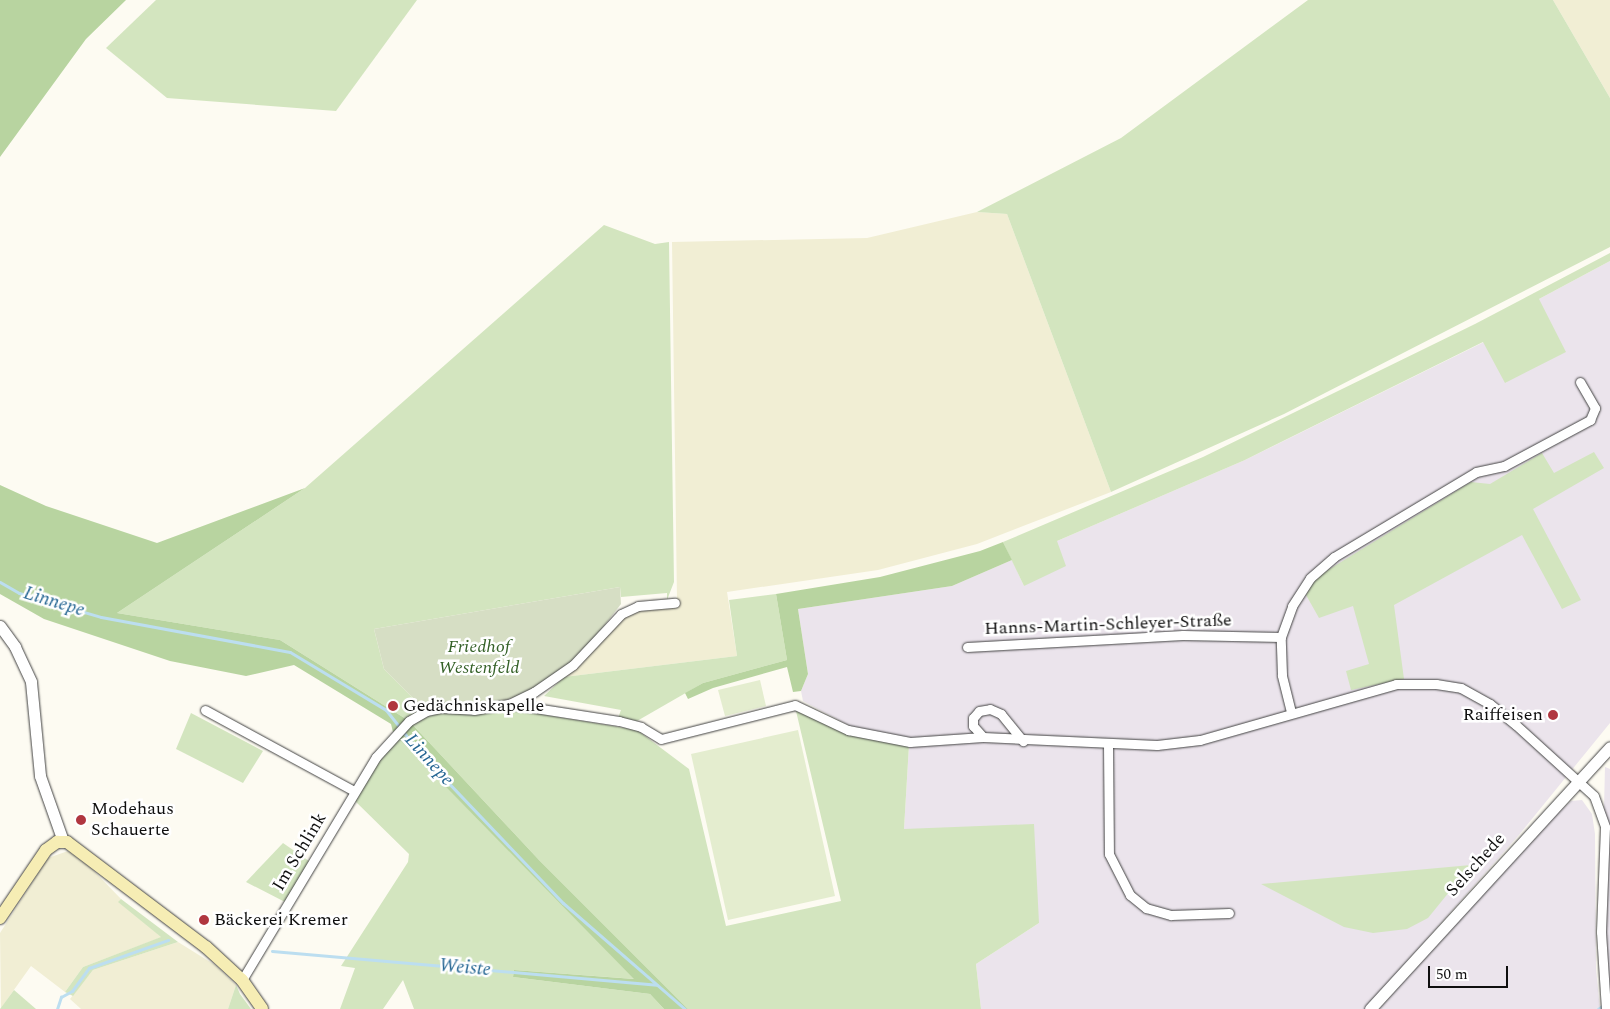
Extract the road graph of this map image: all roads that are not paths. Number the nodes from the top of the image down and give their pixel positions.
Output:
1 (1580, 382) dead end
2 (675, 603) dead end
3 (0, 626) edge
4 (1281, 637) junction
5 (966, 647) dead end
6 (509, 704) junction
7 (205, 710) dead end
8 (1291, 712) junction
9 (983, 737) junction
10 (1023, 741) junction
11 (1108, 744) junction
12 (1610, 747) edge
13 (1576, 782) junction
14 (354, 791) junction
15 (57, 843) junction
16 (1228, 913) dead end
17 (0, 918) edge
18 (242, 980) junction
19 (262, 1009) edge
20 (1370, 1009) edge
21 (1606, 1009) edge

1 - 4 street
2 - 6 street, Im Schlink
3 - 15 street
4 - 5 street, Hanns-Martin-Schleyer-Straße
4 - 8 street
6 - 9 street
6 - 14 street, Im Schlink
7 - 14 street
8 - 11 street
8 - 13 street
9 - 10 street
9 - 10 street
10 - 11 street
11 - 16 street
12 - 13 street, Selschede
13 - 20 street, Selschede
13 - 21 street
14 - 18 street, Im Schlink
15 - 17 main road
15 - 18 main road
18 - 19 main road

